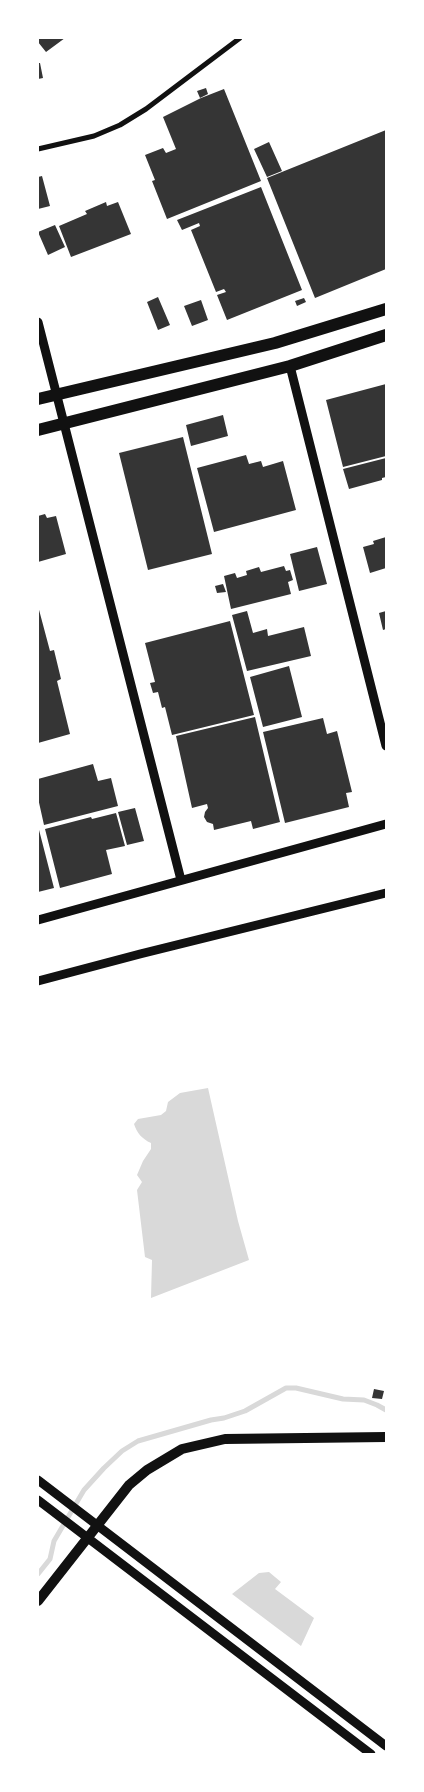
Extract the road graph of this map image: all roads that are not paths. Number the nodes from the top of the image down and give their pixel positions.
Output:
1 (240, 38) edge
2 (38, 150) edge
3 (386, 309) edge
4 (38, 322) edge
5 (386, 335) edge
6 (290, 366) junction
7 (56, 394) junction
8 (38, 399) edge
9 (64, 424) junction
10 (38, 430) edge
11 (386, 746) edge
12 (386, 824) edge
13 (181, 880) junction
14 (386, 893) edge
15 (38, 920) edge
16 (38, 981) edge
17 (386, 1437) edge
18 (38, 1480) edge
19 (38, 1500) edge
20 (38, 1601) edge
21 (386, 1746) edge
22 (371, 1754) edge

1 - 2 street
3 - 7 main road
4 - 7 street
5 - 6 main road
6 - 9 main road
6 - 11 street
7 - 8 main road
7 - 9 street
9 - 10 main road
9 - 13 street
12 - 13 street
13 - 15 street
14 - 16 street
17 - 20 main road
18 - 21 street
19 - 22 street

